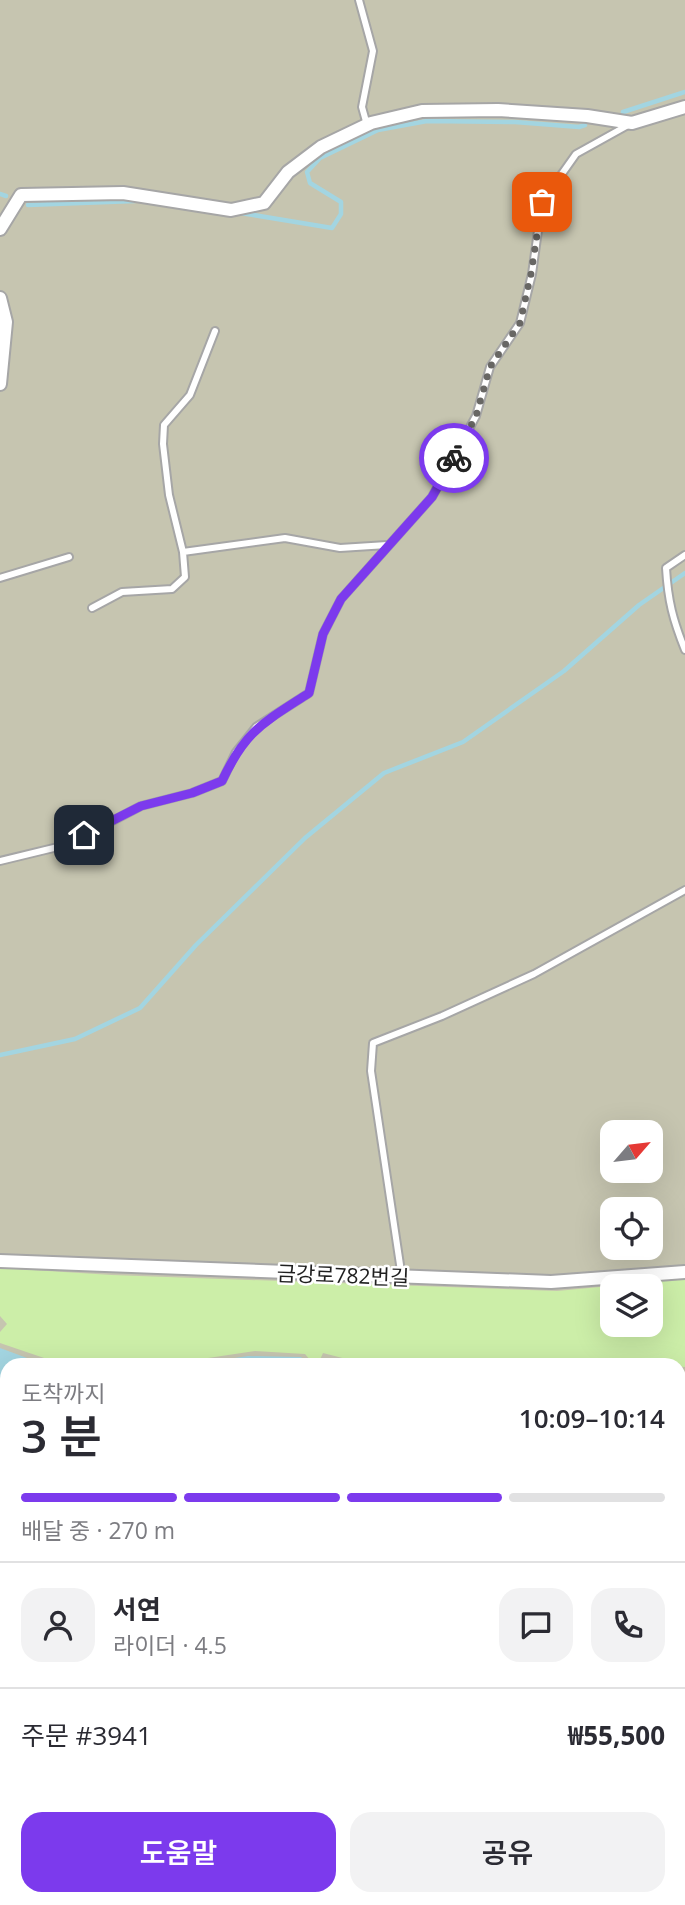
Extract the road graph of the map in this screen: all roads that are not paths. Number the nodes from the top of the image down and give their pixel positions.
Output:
1 (359, 0) edge
2 (685, 107) edge
3 (632, 123) junction
4 (367, 125) junction
5 (0, 229) edge
6 (0, 298) edge
7 (215, 331) dead end
8 (0, 384) edge
9 (387, 545) junction
10 (183, 552) junction
11 (685, 555) edge
12 (69, 557) dead end
13 (0, 578) edge
14 (92, 608) dead end
15 (685, 650) edge
16 (0, 861) edge
17 (685, 890) edge
18 (0, 1261) edge
19 (685, 1272) edge
20 (402, 1278) junction

1 - 4 lane
2 - 3 street
3 - 4 street
3 - 9 lane
4 - 5 street
6 - 8 street
7 - 10 lane
9 - 10 lane
9 - 16 lane
10 - 14 lane
11 - 15 lane
12 - 13 lane
17 - 20 lane
18 - 20 street, 금강로782번길
19 - 20 street, 금강로782번길

